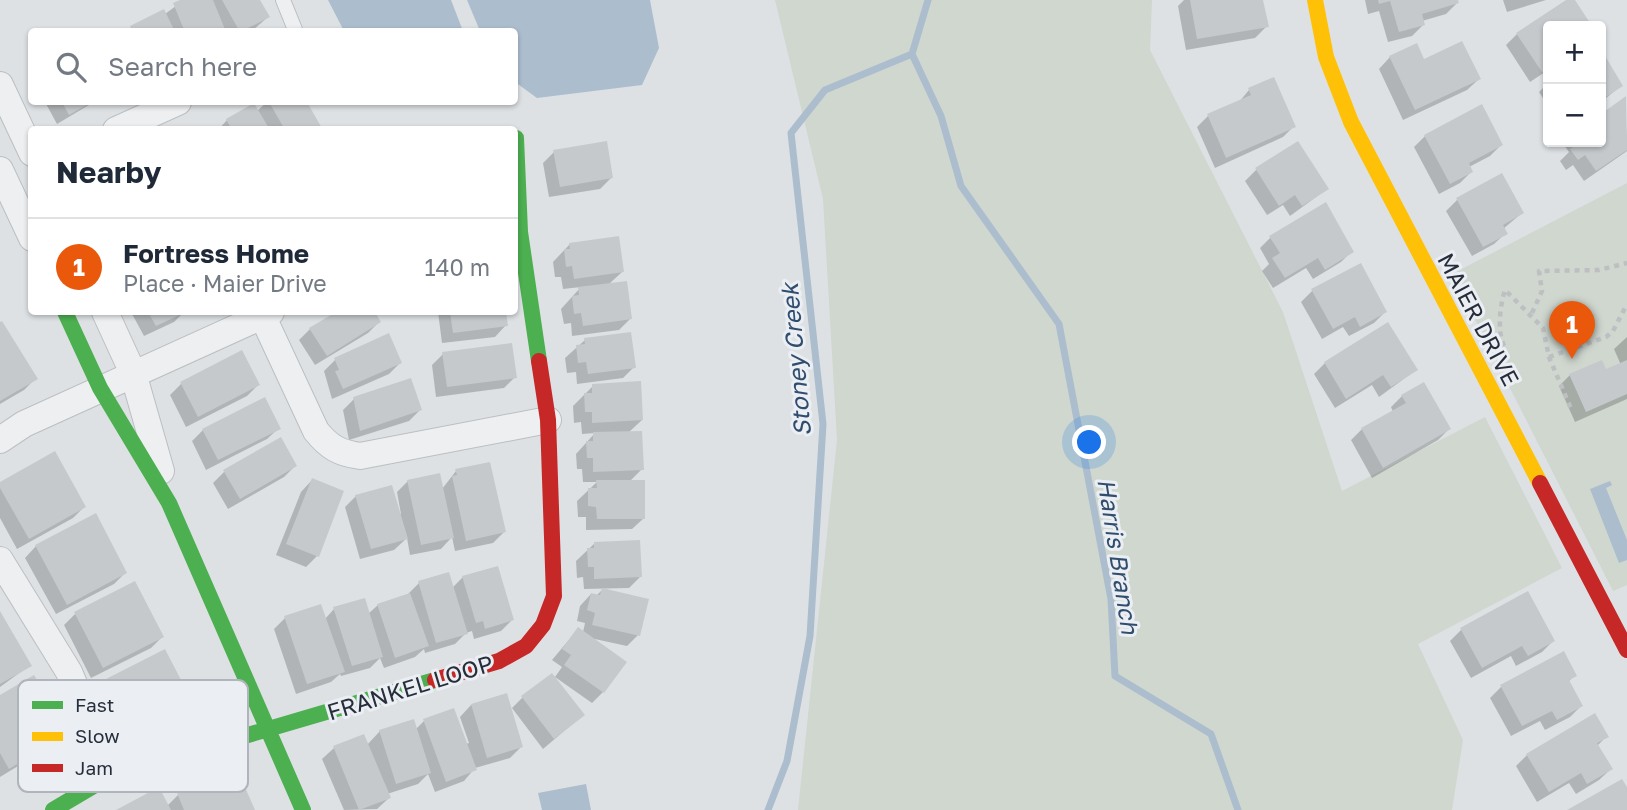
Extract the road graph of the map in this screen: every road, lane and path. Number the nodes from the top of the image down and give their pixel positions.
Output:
1 (283, 0) edge
2 (1315, 0) edge
3 (294, 28) edge
4 (0, 85) edge
5 (171, 105) edge
6 (125, 126) edge
7 (28, 144) edge
8 (28, 168) edge
9 (1, 177) edge
10 (28, 231) edge
11 (518, 238) edge
12 (1627, 263) edge
13 (1627, 304) edge
14 (1532, 313) junction
15 (66, 315) edge
16 (106, 315) edge
17 (265, 315) edge
18 (267, 315) edge
19 (1507, 351) dead end
20 (1549, 357) junction
21 (134, 373) junction
22 (100, 388) junction
23 (1572, 411) dead end
24 (548, 420) junction
25 (0, 440) edge
26 (169, 503) junction
27 (0, 559) edge
28 (1627, 650) edge
29 (72, 680) edge
30 (270, 729) junction
31 (248, 735) edge
32 (83, 792) edge
33 (53, 810) edge
34 (303, 810) edge

1 - 3 lane
2 - 28 street, MAIER DRIVE
4 - 7 street
5 - 6 street
8 - 9 street
9 - 10 street
11 - 24 street, FRANKEL LOOP
12 - 14 path
13 - 20 path
14 - 19 path
14 - 20 path
15 - 22 street
16 - 21 street
17 - 21 street
18 - 24 street
20 - 23 path
21 - 22 street
21 - 26 street
22 - 25 street
22 - 26 street
24 - 30 street, FRANKEL LOOP
26 - 30 street
27 - 29 street
30 - 31 street, FRANKEL LOOP
30 - 34 street
32 - 33 street, FRANKEL LOOP

